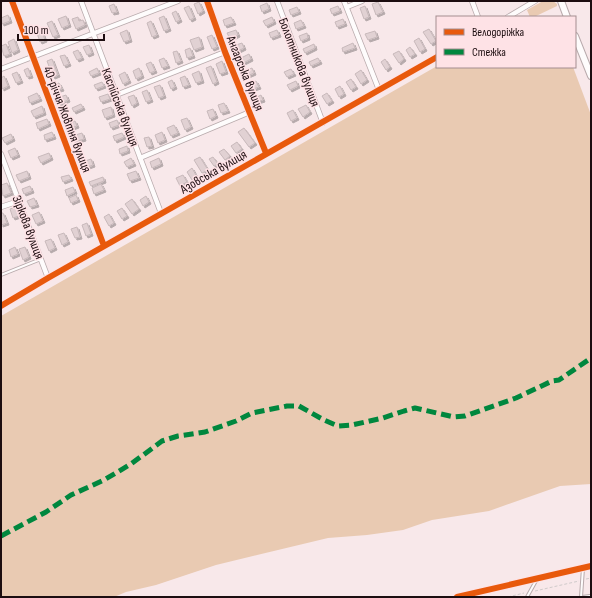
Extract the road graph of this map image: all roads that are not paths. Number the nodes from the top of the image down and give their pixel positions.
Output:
1 (12, 1) edge
2 (81, 1) edge
3 (178, 1) edge
4 (207, 1) edge
5 (277, 1) edge
6 (344, 1) edge
7 (362, 1) edge
8 (472, 1) edge
9 (536, 1) edge
10 (561, 1) edge
11 (347, 7) junction
12 (478, 16) edge
13 (510, 16) edge
14 (567, 16) edge
15 (93, 33) junction
16 (576, 38) edge
17 (226, 52) junction
18 (32, 56) junction
19 (436, 58) edge
20 (1, 69) edge
21 (591, 76) edge
22 (379, 90) junction
23 (116, 95) junction
24 (250, 112) junction
25 (323, 122) junction
26 (266, 153) junction
27 (1, 154) edge
28 (140, 158) junction
29 (19, 201) junction
30 (1, 207) edge
31 (161, 213) junction
32 (104, 246) junction
33 (41, 259) junction
34 (1, 275) edge
35 (48, 278) junction
36 (1, 306) edge
37 (591, 566) edge
38 (583, 568) junction
39 (537, 579) junction
40 (590, 596) edge
41 (457, 597) edge
42 (527, 597) edge
43 (582, 597) edge

1 - 18 street, 40-річчя Жовтня вулиця
2 - 15 street, Каспійська вулиця
3 - 15 street
4 - 17 street, Ангарська вулиця
5 - 25 street, Болотникова вулиця
6 - 11 street
7 - 11 street
8 - 12 street
9 - 13 street
10 - 14 street
11 - 22 street
15 - 18 street
15 - 23 street, Каспійська вулиця
16 - 21 street
17 - 23 street
17 - 24 street, Ангарська вулиця
18 - 20 street
18 - 32 street, 40-річчя Жовтня вулиця
19 - 22 street, Азовська вулиця
22 - 25 street, Азовська вулиця
23 - 28 street, Каспійська вулиця
24 - 26 street, Ангарська вулиця
24 - 28 street
25 - 26 street, Азовська вулиця
26 - 31 street, Азовська вулиця
27 - 29 street, Зіркова вулиця
28 - 31 street, Каспійська вулиця
29 - 30 street
29 - 33 street, Зіркова вулиця
31 - 32 street, Азовська вулиця
32 - 35 street, Азовська вулиця
33 - 34 lane
33 - 35 street, Зіркова вулиця
35 - 36 street, Азовська вулиця
37 - 38 street
38 - 39 street
38 - 43 lane
39 - 41 street
39 - 42 lane
40 - 43 lane

